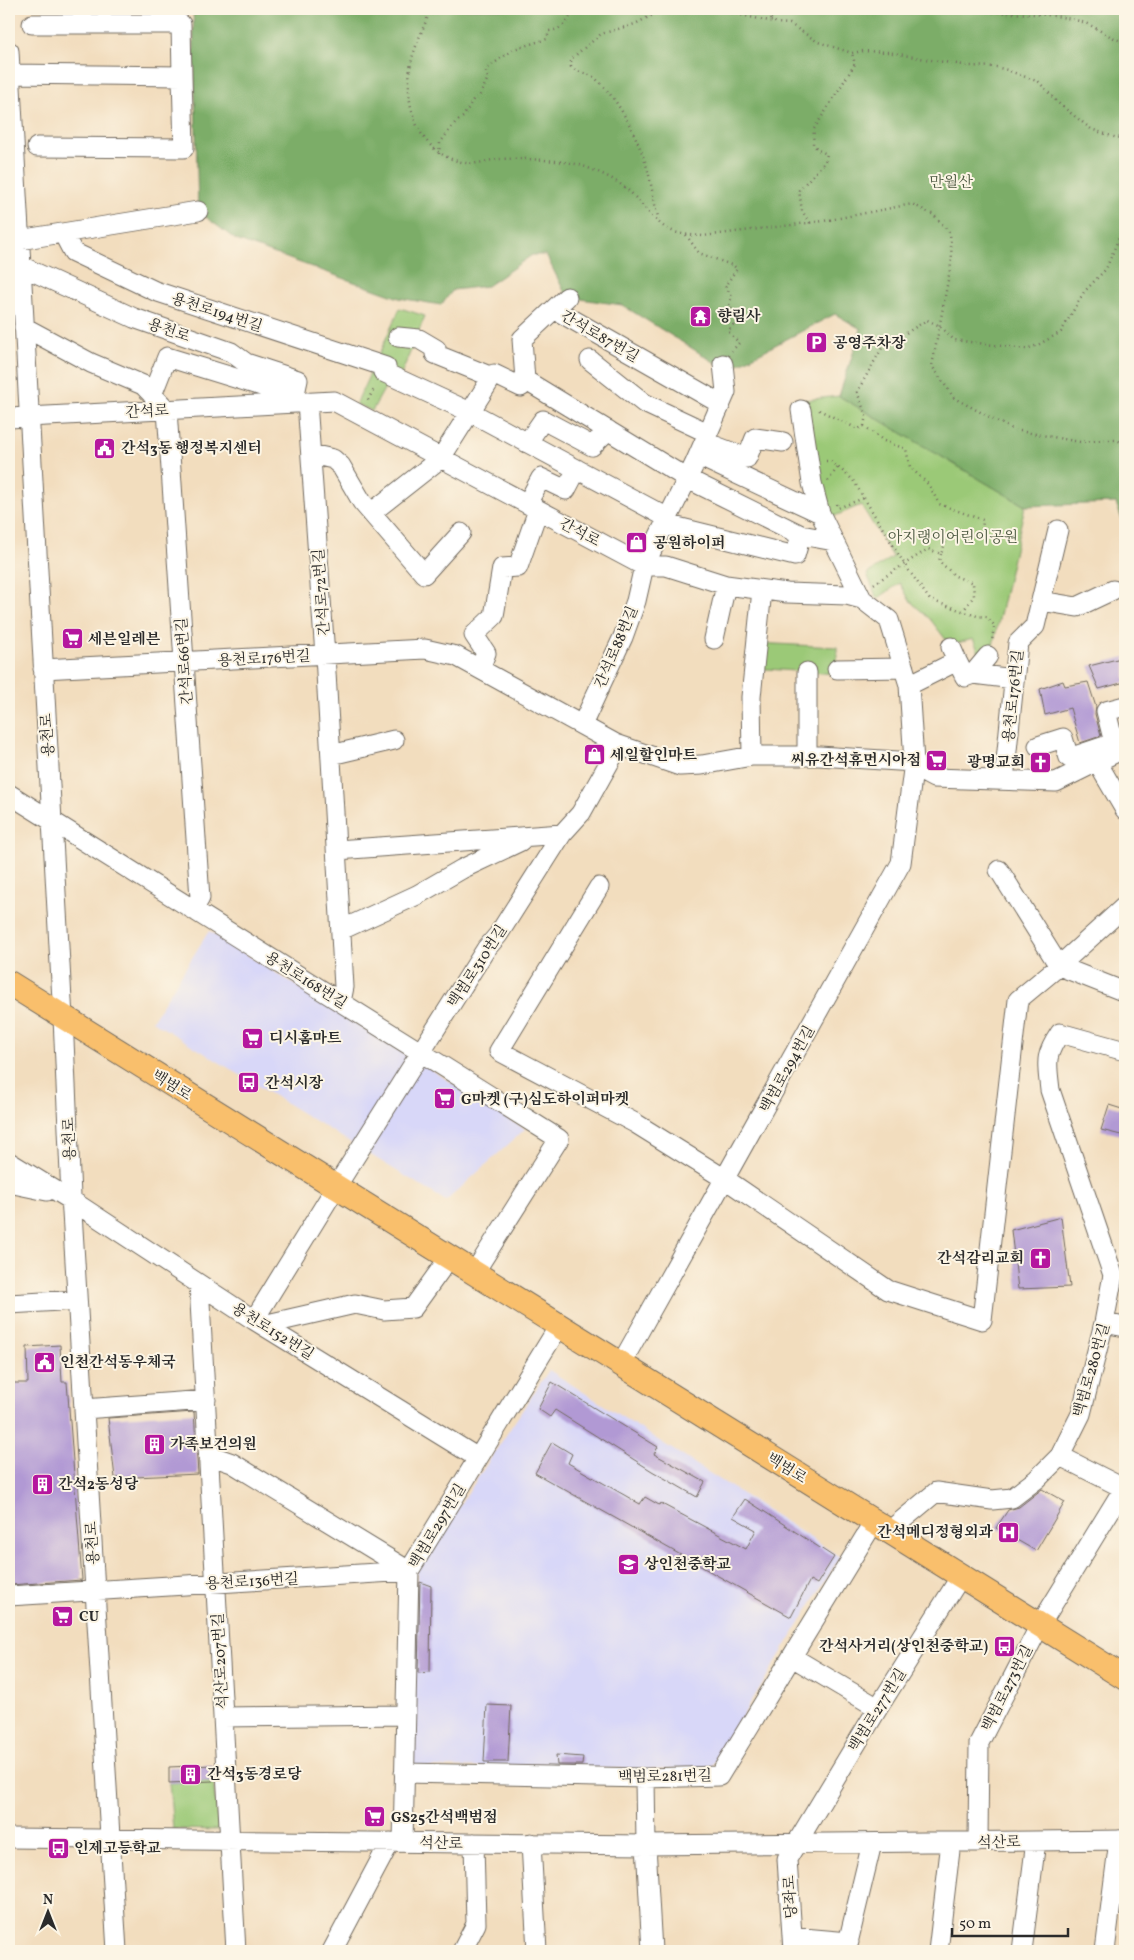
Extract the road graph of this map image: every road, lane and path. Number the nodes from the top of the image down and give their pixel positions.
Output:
1 (431, 9) edge
2 (578, 9) edge
3 (674, 9) edge
4 (712, 9) edge
5 (770, 9) edge
6 (963, 9) edge
7 (776, 23) junction
8 (32, 24) dead end
9 (1125, 42) edge
10 (9, 51) edge
11 (852, 53) junction
12 (9, 74) edge
13 (182, 76) junction
14 (1125, 137) edge
15 (37, 147) dead end
16 (439, 154) junction
17 (198, 211) dead end
18 (659, 221) junction
19 (810, 223) junction
20 (1125, 223) edge
21 (63, 233) junction
22 (686, 235) junction
23 (19, 240) junction
24 (21, 266) junction
25 (940, 326) junction
26 (24, 327) junction
27 (398, 337) dead end
28 (590, 360) dead end
29 (723, 364) joint
30 (493, 376) junction
31 (525, 380) junction
32 (152, 395) junction
33 (295, 403) junction
34 (720, 404) junction
35 (167, 410) junction
36 (801, 410) joint
37 (470, 412) junction
38 (29, 417) junction
39 (9, 418) edge
40 (864, 426) junction
41 (608, 430) junction
42 (783, 442) dead end
43 (527, 443) junction
44 (704, 444) junction
45 (1125, 444) edge
46 (311, 454) junction
47 (441, 458) junction
48 (809, 461) junction
49 (838, 467) junction
50 (577, 470) junction
51 (688, 478) junction
52 (827, 483) dead end
53 (864, 498) junction
54 (834, 499) dead end
55 (532, 507) junction
56 (371, 513) junction
57 (820, 513) junction
58 (667, 521) junction
59 (1058, 530) dead end
60 (461, 533) dead end
61 (802, 535) junction
62 (834, 541) junction
63 (941, 554) junction
64 (905, 565) junction
65 (644, 566) junction
66 (726, 585) junction
67 (762, 590) junction
68 (1113, 590) dead end
69 (860, 595) junction
70 (1041, 601) junction
71 (963, 611) junction
72 (714, 639) dead end
73 (325, 655) junction
74 (988, 656) joint
75 (184, 662) junction
76 (43, 669) junction
77 (480, 669) junction
78 (837, 669) dead end
79 (807, 672) dead end
80 (973, 674) junction
81 (907, 676) junction
82 (1014, 679) junction
83 (1125, 706) edge
84 (582, 725) junction
85 (394, 740) dead end
86 (616, 744) junction
87 (1038, 746) dead end
88 (1125, 748) edge
89 (331, 755) junction
90 (752, 756) junction
91 (807, 756) junction
92 (914, 762) junction
93 (1097, 762) junction
94 (1004, 780) junction
95 (9, 794) edge
96 (1125, 810) edge
97 (52, 822) junction
98 (562, 834) junction
99 (530, 836) junction
100 (337, 850) junction
101 (999, 870) dead end
102 (599, 887) dead end
103 (1125, 906) edge
104 (193, 910) junction
105 (341, 930) junction
106 (1060, 966) junction
107 (9, 983) edge
108 (1125, 992) edge
109 (341, 1002) junction
110 (64, 1018) junction
111 (1125, 1051) edge
112 (422, 1053) junction
113 (9, 1162) edge
114 (725, 1179) junction
115 (9, 1183) edge
116 (336, 1187) junction
117 (68, 1196) junction
118 (449, 1258) junction
119 (474, 1273) junction
120 (199, 1284) junction
121 (78, 1300) junction
122 (9, 1304) edge
123 (259, 1323) junction
124 (1104, 1323) junction
125 (559, 1326) junction
126 (1125, 1327) edge
127 (621, 1364) junction
128 (206, 1400) junction
129 (84, 1409) junction
130 (209, 1455) junction
131 (1060, 1456) junction
132 (478, 1458) junction
133 (1124, 1489) edge
134 (881, 1526) junction
135 (408, 1571) junction
136 (961, 1576) junction
137 (216, 1583) junction
138 (95, 1590) junction
139 (9, 1596) edge
140 (1040, 1625) junction
141 (792, 1657) junction
142 (1125, 1678) edge
143 (878, 1708) junction
144 (405, 1715) junction
145 (223, 1717) junction
146 (404, 1773) junction
147 (645, 1778) junction
148 (9, 1838) edge
149 (110, 1839) junction
150 (230, 1840) junction
151 (1122, 1840) edge
152 (1036, 1841) junction
153 (397, 1842) junction
154 (951, 1842) junction
155 (978, 1842) junction
156 (474, 1843) junction
157 (530, 1843) junction
158 (872, 1843) junction
159 (796, 1844) junction
160 (646, 1845) junction
161 (792, 1944) edge
162 (848, 1946) edge
163 (117, 1951) edge
164 (236, 1951) edge
165 (332, 1951) edge
166 (462, 1951) edge
167 (537, 1951) edge
168 (652, 1951) edge
169 (938, 1951) edge
170 (1022, 1951) edge
171 (1105, 1951) edge

1 - 16 path
2 - 16 path
3 - 18 path
4 - 7 path
5 - 7 path
6 - 9 path
7 - 11 path
8 - 13 street
10 - 12 street, 용천로
11 - 14 path
11 - 19 path
12 - 13 street
12 - 23 street, 용천로
13 - 15 street
16 - 18 path
17 - 21 street
18 - 22 path
19 - 22 path
19 - 25 path
20 - 25 path
21 - 23 street
21 - 37 street, 용천로194번길
22 - 29 path
23 - 24 street, 용천로
24 - 26 street, 용천로
24 - 33 street, 용천로
25 - 40 path
25 - 45 path
26 - 32 street
26 - 38 street, 용천로
27 - 30 street
28 - 44 street, 간석로87번길
29 - 34 street
30 - 31 street
30 - 37 street
31 - 34 street, 간석로87번길
31 - 41 street
32 - 33 street, 간석로
32 - 35 street
33 - 35 street, 간석로
33 - 46 street, 간석로72번길
33 - 47 street, 간석로
34 - 44 street
35 - 38 street, 간석로
35 - 75 street, 간석로66번길
36 - 40 path
36 - 48 street
37 - 43 street
37 - 47 street
38 - 39 street, 간석로
38 - 76 street, 용천로
40 - 63 path
41 - 43 street
41 - 51 street
42 - 44 street, 간석로87번길
43 - 50 street
44 - 51 street
44 - 57 street, 간석로87번길
46 - 56 street
46 - 73 street, 간석로72번길
47 - 55 street, 간석로
47 - 56 street
48 - 49 path
48 - 57 street
49 - 52 path
49 - 53 path
50 - 55 street
50 - 58 street
51 - 58 street
51 - 61 street
53 - 54 path
53 - 64 path
55 - 65 street, 간석로
55 - 77 street
56 - 60 street
57 - 62 street
58 - 61 street
58 - 65 street
59 - 70 street, 용천로176번길
61 - 62 street
62 - 69 street
63 - 64 path
63 - 71 path
64 - 69 path
64 - 71 path
65 - 66 street, 간석로
65 - 84 street, 간석로88번길
66 - 67 street, 간석로
66 - 72 street
67 - 69 street, 간석로
67 - 90 street
68 - 70 street
69 - 81 street, 간석로
70 - 82 street, 용천로176번길
71 - 74 path
73 - 75 street, 용천로176번길
73 - 77 street, 용천로176번길
73 - 89 street, 간석로72번길
74 - 80 street
75 - 76 street, 용천로176번길
75 - 104 street, 간석로66번길
76 - 97 street, 용천로
77 - 84 street, 용천로176번길
78 - 81 street
79 - 91 street
80 - 81 street
80 - 82 street
81 - 92 street, 간석로
82 - 94 street, 용천로176번길
83 - 87 street
84 - 86 street, 용천로176번길
85 - 89 street
86 - 90 street, 용천로176번길
86 - 98 street, 백범로310번길
88 - 93 street
89 - 100 street, 간석로72번길
90 - 91 street, 용천로176번길
91 - 92 street, 용천로176번길
92 - 94 street
92 - 114 street, 백범로294번길
93 - 94 street
93 - 96 street
95 - 97 street, 용천로168번길
97 - 104 street, 용천로168번길
97 - 110 street, 용천로
98 - 99 street
98 - 112 street, 백범로310번길
99 - 100 street
99 - 105 street
100 - 105 street, 간석로72번길
101 - 106 street
102 - 114 street
103 - 106 street
104 - 109 street, 용천로168번길
105 - 109 street, 간석로72번길
106 - 108 street
106 - 114 street
107 - 110 main road, 백범로
109 - 112 street, 용천로168번길
110 - 116 main road, 백범로
110 - 117 street, 용천로
111 - 124 street, 백범로280번길
112 - 116 street, 백범로310번길
112 - 119 street, 용천로168번길
113 - 117 street, 용천로152번길
114 - 127 street, 백범로294번길
115 - 117 street
116 - 118 main road, 백범로
116 - 123 street
117 - 120 street, 용천로152번길
117 - 121 street, 용천로
118 - 119 main road, 백범로
118 - 123 street
119 - 125 main road, 백범로
120 - 123 street, 용천로152번길
120 - 128 street, 석산로207번길
121 - 122 street
121 - 129 street, 용천로
123 - 132 street, 용천로152번길
124 - 126 street
124 - 131 street, 백범로280번길
125 - 127 main road, 백범로
125 - 132 street, 백범로297번길
127 - 134 main road, 백범로
128 - 129 street
128 - 130 street, 석산로207번길
129 - 138 street, 용천로
130 - 135 street
130 - 137 street, 석산로207번길
131 - 133 street
131 - 134 street, 백범로280번길
132 - 135 street, 백범로297번길
133 - 140 street, 백범로273번길
134 - 136 main road, 백범로
134 - 141 street, 백범로281번길
135 - 137 street, 용천로136번길
135 - 144 street, 백범로297번길
136 - 140 main road, 백범로
136 - 143 street, 백범로277번길
137 - 138 street, 용천로136번길
137 - 145 street, 석산로207번길
138 - 139 street, 용천로136번길
138 - 149 street, 용천로
140 - 142 main road, 백범로
140 - 155 street, 백범로273번길
141 - 143 street
141 - 147 street, 백범로281번길
143 - 159 street, 백범로277번길
144 - 145 street, 석산로207번길
144 - 146 street, 백범로297번길
145 - 150 street, 석산로207번길
146 - 147 street, 백범로281번길
146 - 153 street, 백범로297번길
147 - 160 street
148 - 149 street, 석산로
149 - 150 street, 석산로
149 - 163 street, 용천로
150 - 153 street, 석산로
150 - 164 street, 석산로207번길
151 - 152 street, 석산로
151 - 171 street
152 - 155 street, 석산로
152 - 170 street
153 - 156 street, 석산로
153 - 165 street
154 - 155 street, 석산로
154 - 158 street, 석산로
154 - 169 street
156 - 157 street, 석산로
156 - 166 street
157 - 160 street, 석산로
157 - 167 street
158 - 159 street, 석산로
158 - 162 street
159 - 160 street, 석산로
159 - 161 street, 당좌로
160 - 168 street
161 - 162 street

